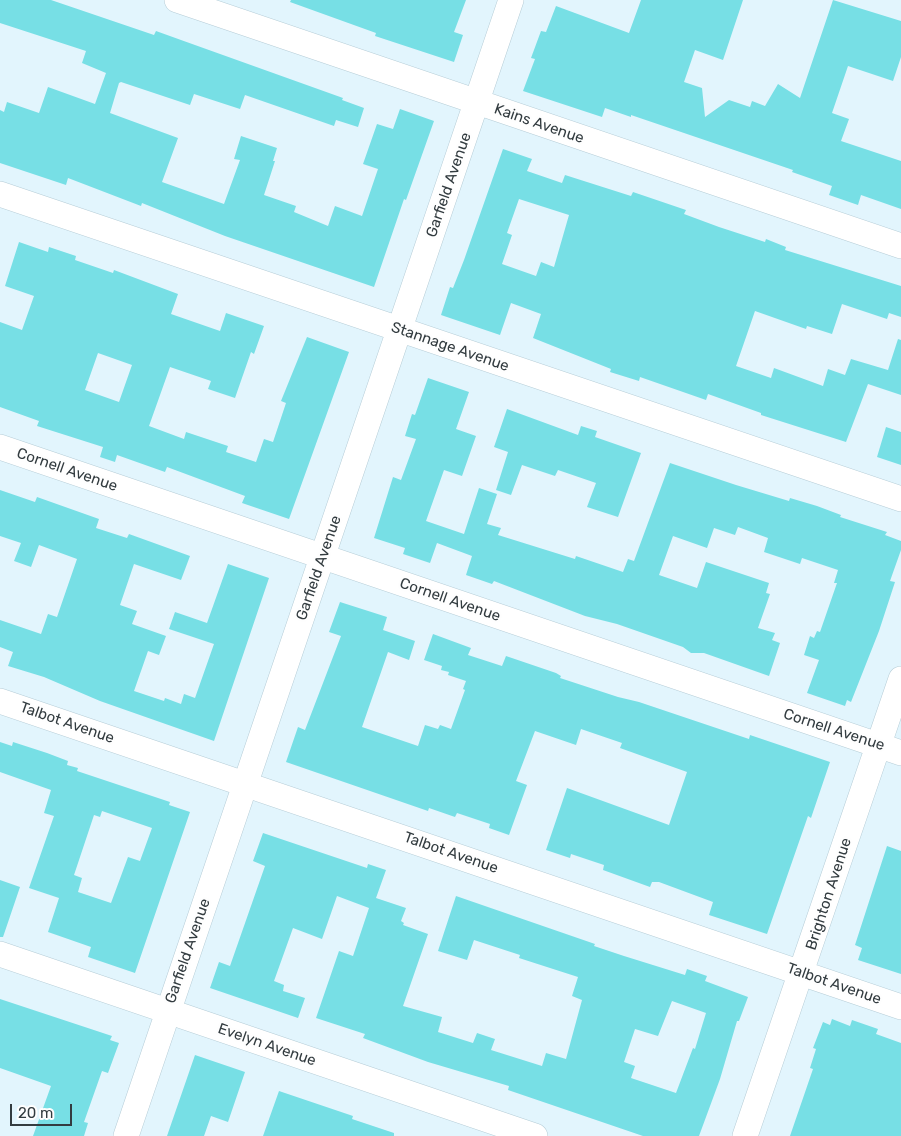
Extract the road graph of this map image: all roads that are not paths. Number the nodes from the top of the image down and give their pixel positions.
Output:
1 (177, 0) edge
2 (511, 0) edge
3 (477, 103) junction
4 (0, 194) edge
5 (901, 246) edge
6 (400, 330) junction
7 (0, 448) edge
8 (901, 499) edge
9 (323, 557) junction
10 (901, 679) edge
11 (0, 701) edge
12 (890, 749) edge
13 (246, 784) junction
14 (0, 954) edge
15 (802, 973) junction
16 (901, 1007) edge
17 (168, 1011) junction
18 (126, 1136) edge
19 (535, 1136) edge
20 (745, 1136) edge

1 - 3 street, Kains Avenue
2 - 3 street, Garfield Avenue
3 - 5 street, Kains Avenue
3 - 6 street, Garfield Avenue
4 - 6 street, Stannage Avenue
6 - 8 street, Stannage Avenue
6 - 9 street, Garfield Avenue
7 - 9 street, Cornell Avenue
9 - 12 street, Cornell Avenue
9 - 13 street, Garfield Avenue
10 - 12 street, Brighton Avenue
11 - 13 street, Talbot Avenue
12 - 15 street, Brighton Avenue
13 - 15 street, Talbot Avenue
13 - 17 street, Garfield Avenue
14 - 17 street, Evelyn Avenue
15 - 16 street, Talbot Avenue
15 - 20 street, Brighton Avenue
17 - 18 street, Garfield Avenue
17 - 19 street, Evelyn Avenue

